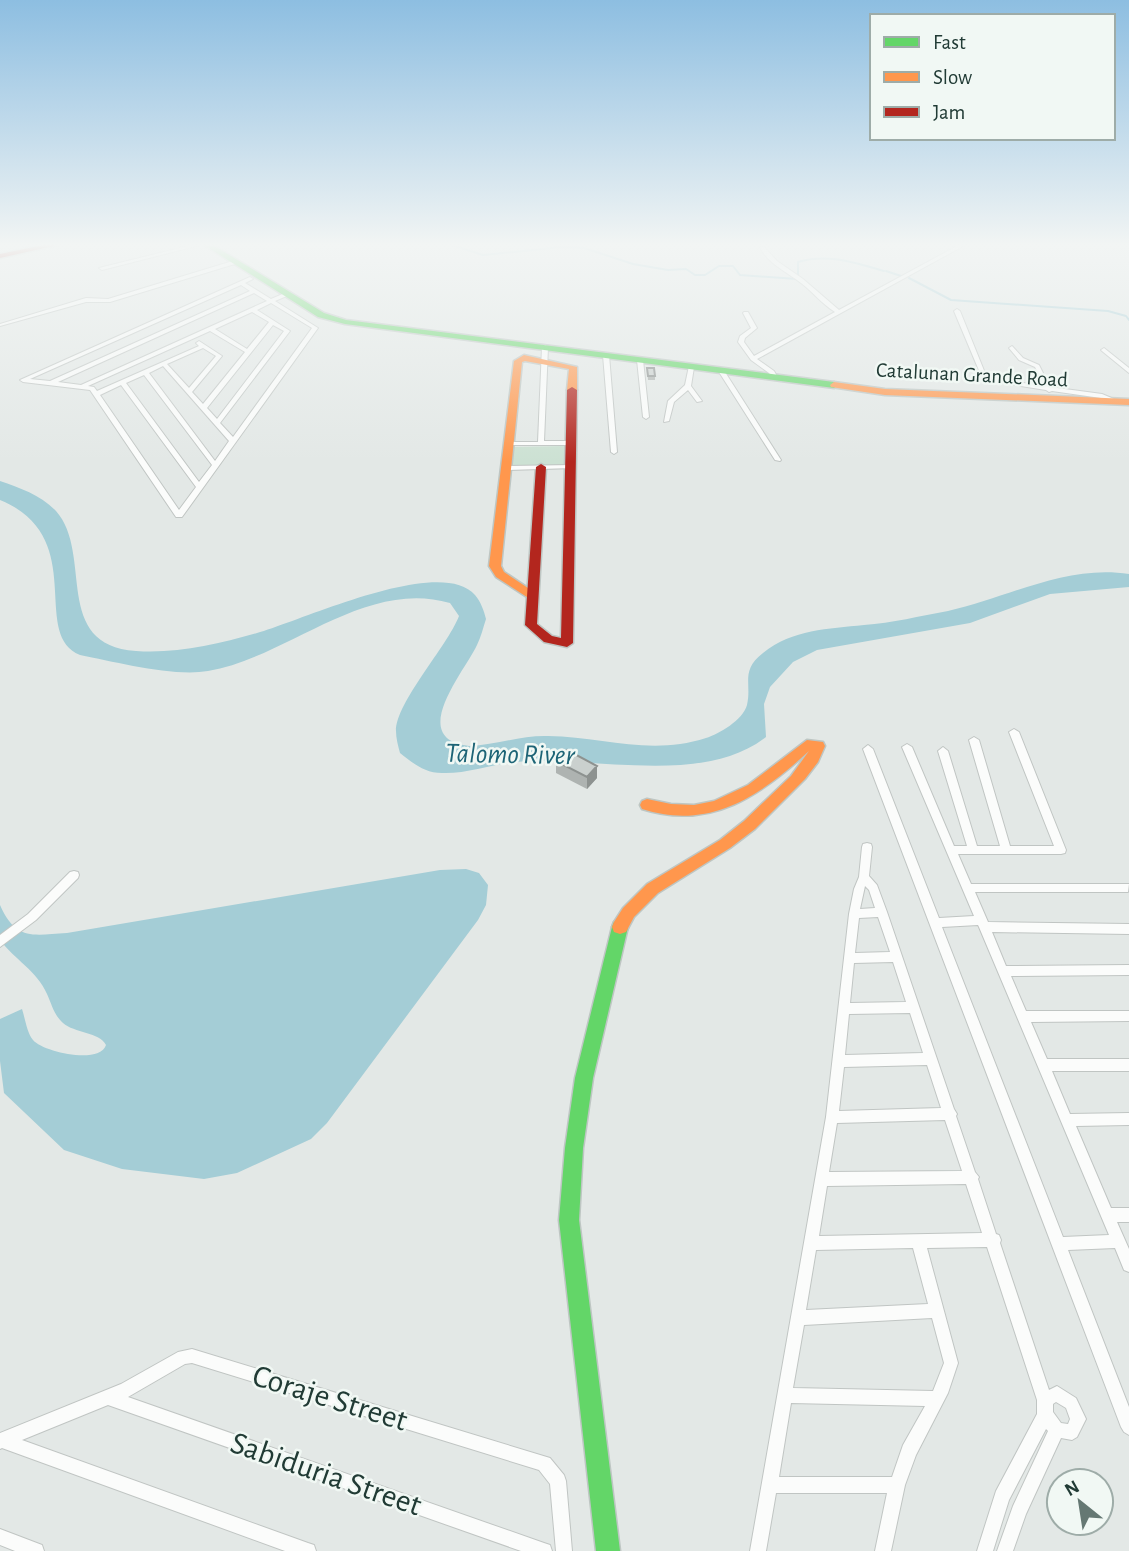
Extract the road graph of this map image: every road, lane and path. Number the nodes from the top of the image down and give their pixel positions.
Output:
1 (27, 317) edge
2 (161, 317) edge
3 (197, 317) edge
4 (233, 317) edge
5 (265, 317) edge
6 (297, 317) edge
7 (329, 317) edge
8 (748, 317) edge
9 (831, 317) edge
10 (959, 317) edge
11 (272, 322) junction
12 (1, 325) edge
13 (136, 328) junction
14 (210, 328) junction
15 (156, 336) junction
16 (189, 338) junction
17 (203, 346) junction
18 (1012, 348) dead end
19 (1104, 350) dead end
20 (248, 352) junction
21 (545, 354) junction
22 (606, 355) junction
23 (753, 359) junction
24 (640, 360) junction
25 (164, 363) junction
26 (691, 367) junction
27 (145, 372) junction
28 (722, 372) junction
29 (1129, 372) edge
30 (775, 378) junction
31 (122, 382) junction
32 (49, 384) junction
33 (83, 386) junction
34 (688, 386) junction
35 (1049, 390) junction
36 (189, 392) junction
37 (96, 394) junction
38 (699, 401) dead end
39 (1124, 402) edge
40 (203, 408) junction
41 (646, 417) dead end
42 (666, 421) dead end
43 (217, 423) junction
44 (233, 441) junction
45 (571, 443) junction
46 (509, 444) junction
47 (541, 444) junction
48 (614, 452) dead end
49 (778, 460) dead end
50 (215, 465) junction
51 (541, 467) junction
52 (572, 467) junction
53 (506, 468) junction
54 (199, 487) junction
55 (533, 597) junction
56 (1014, 732) dead end
57 (974, 740) dead end
58 (907, 747) dead end
59 (868, 749) dead end
60 (943, 751) dead end
61 (647, 805) dead end
62 (867, 847) dead end
63 (1006, 849) junction
64 (951, 850) junction
65 (973, 850) junction
66 (74, 875) dead end
67 (864, 877) junction
68 (967, 888) junction
69 (1128, 888) edge
70 (882, 912) junction
71 (854, 914) junction
72 (935, 923) junction
73 (983, 924) junction
74 (1129, 929) edge
75 (0, 942) edge
76 (897, 957) junction
77 (849, 958) junction
78 (1129, 970) edge
79 (1003, 971) junction
80 (914, 1007) junction
81 (843, 1009) junction
82 (1129, 1016) edge
83 (1023, 1017) junction
84 (932, 1059) junction
85 (837, 1061) junction
86 (1044, 1065) junction
87 (1129, 1065) edge
88 (951, 1114) junction
89 (832, 1117) junction
90 (1067, 1119) junction
91 (1129, 1119) edge
92 (972, 1177) junction
93 (823, 1179) junction
94 (1108, 1214) junction
95 (1129, 1215) edge
96 (994, 1240) junction
97 (918, 1241) junction
98 (1119, 1241) junction
99 (812, 1243) junction
100 (1059, 1244) junction
101 (1129, 1265) edge
102 (938, 1311) junction
103 (799, 1318) junction
104 (786, 1395) junction
105 (108, 1398) junction
106 (936, 1399) junction
107 (1045, 1408) junction
108 (1129, 1427) edge
109 (1057, 1430) junction
110 (1, 1440) edge
111 (770, 1485) junction
112 (897, 1485) junction
113 (0, 1537) edge
114 (36, 1551) edge
115 (308, 1551) edge
116 (544, 1551) edge
117 (564, 1551) edge
118 (608, 1551) edge
119 (758, 1551) edge
120 (883, 1551) edge
121 (985, 1551) edge
122 (1005, 1551) edge

1 - 12 street
2 - 13 street
3 - 15 street
4 - 14 street
5 - 11 street
6 - 44 street
7 - 21 street, Catalunan Grande Road
8 - 23 street
9 - 23 street
10 - 35 street
11 - 20 street
11 - 43 street
13 - 15 street
13 - 32 street
14 - 16 street
14 - 20 street
15 - 32 street
16 - 17 street
16 - 33 street
17 - 25 street
17 - 36 street
18 - 35 street
19 - 29 street
20 - 40 street
21 - 22 street, Catalunan Grande Road
21 - 45 street
21 - 46 street
21 - 47 street
22 - 24 street, Catalunan Grande Road
22 - 48 street
23 - 30 street
24 - 26 street, Catalunan Grande Road
24 - 41 street
25 - 27 street
25 - 36 street
26 - 28 street, Catalunan Grande Road
26 - 34 street
27 - 31 street
27 - 50 street
28 - 30 street, Catalunan Grande Road
28 - 49 street
30 - 39 street, Catalunan Grande Road
31 - 37 street
31 - 54 street
32 - 33 street
33 - 37 street
34 - 38 street
34 - 42 street
35 - 39 street
36 - 40 street
37 - 54 street
40 - 43 street
43 - 44 street
44 - 50 street
45 - 47 street
45 - 52 street
46 - 47 street
46 - 53 street
50 - 54 street
51 - 52 street
51 - 53 street
51 - 55 street
52 - 55 street
53 - 55 street
56 - 63 street
57 - 63 street
58 - 64 street
59 - 72 street
60 - 65 street
61 - 118 street
62 - 67 street
63 - 65 street
64 - 65 street
64 - 68 street
66 - 75 street
67 - 70 street
67 - 71 street
68 - 69 street
68 - 73 street
70 - 71 street
70 - 76 street
71 - 77 street
72 - 73 street
72 - 100 street
73 - 74 street
73 - 79 street
76 - 77 street
76 - 80 street
77 - 81 street
78 - 79 street
79 - 83 street
80 - 81 street
80 - 84 street
81 - 85 street
82 - 83 street
83 - 86 street
84 - 85 street
84 - 88 street
85 - 89 street
86 - 87 street
86 - 90 street
88 - 89 street
88 - 92 street
89 - 93 street
90 - 91 street
90 - 94 street
92 - 93 street
92 - 96 street
93 - 99 street
94 - 95 street
94 - 98 street
96 - 97 street
96 - 107 street
97 - 99 street
97 - 102 street
98 - 100 street
98 - 101 street
99 - 103 street
100 - 108 street
102 - 103 street
102 - 106 street
103 - 104 street
104 - 106 street
104 - 111 street
105 - 110 street, Coraje Street
105 - 116 street, Sabiduria Street
105 - 117 street, Coraje Street
106 - 112 street
107 - 109 street
107 - 109 street
107 - 121 street
109 - 122 street
110 - 115 street
111 - 112 street
111 - 119 street
112 - 120 street
113 - 114 street

